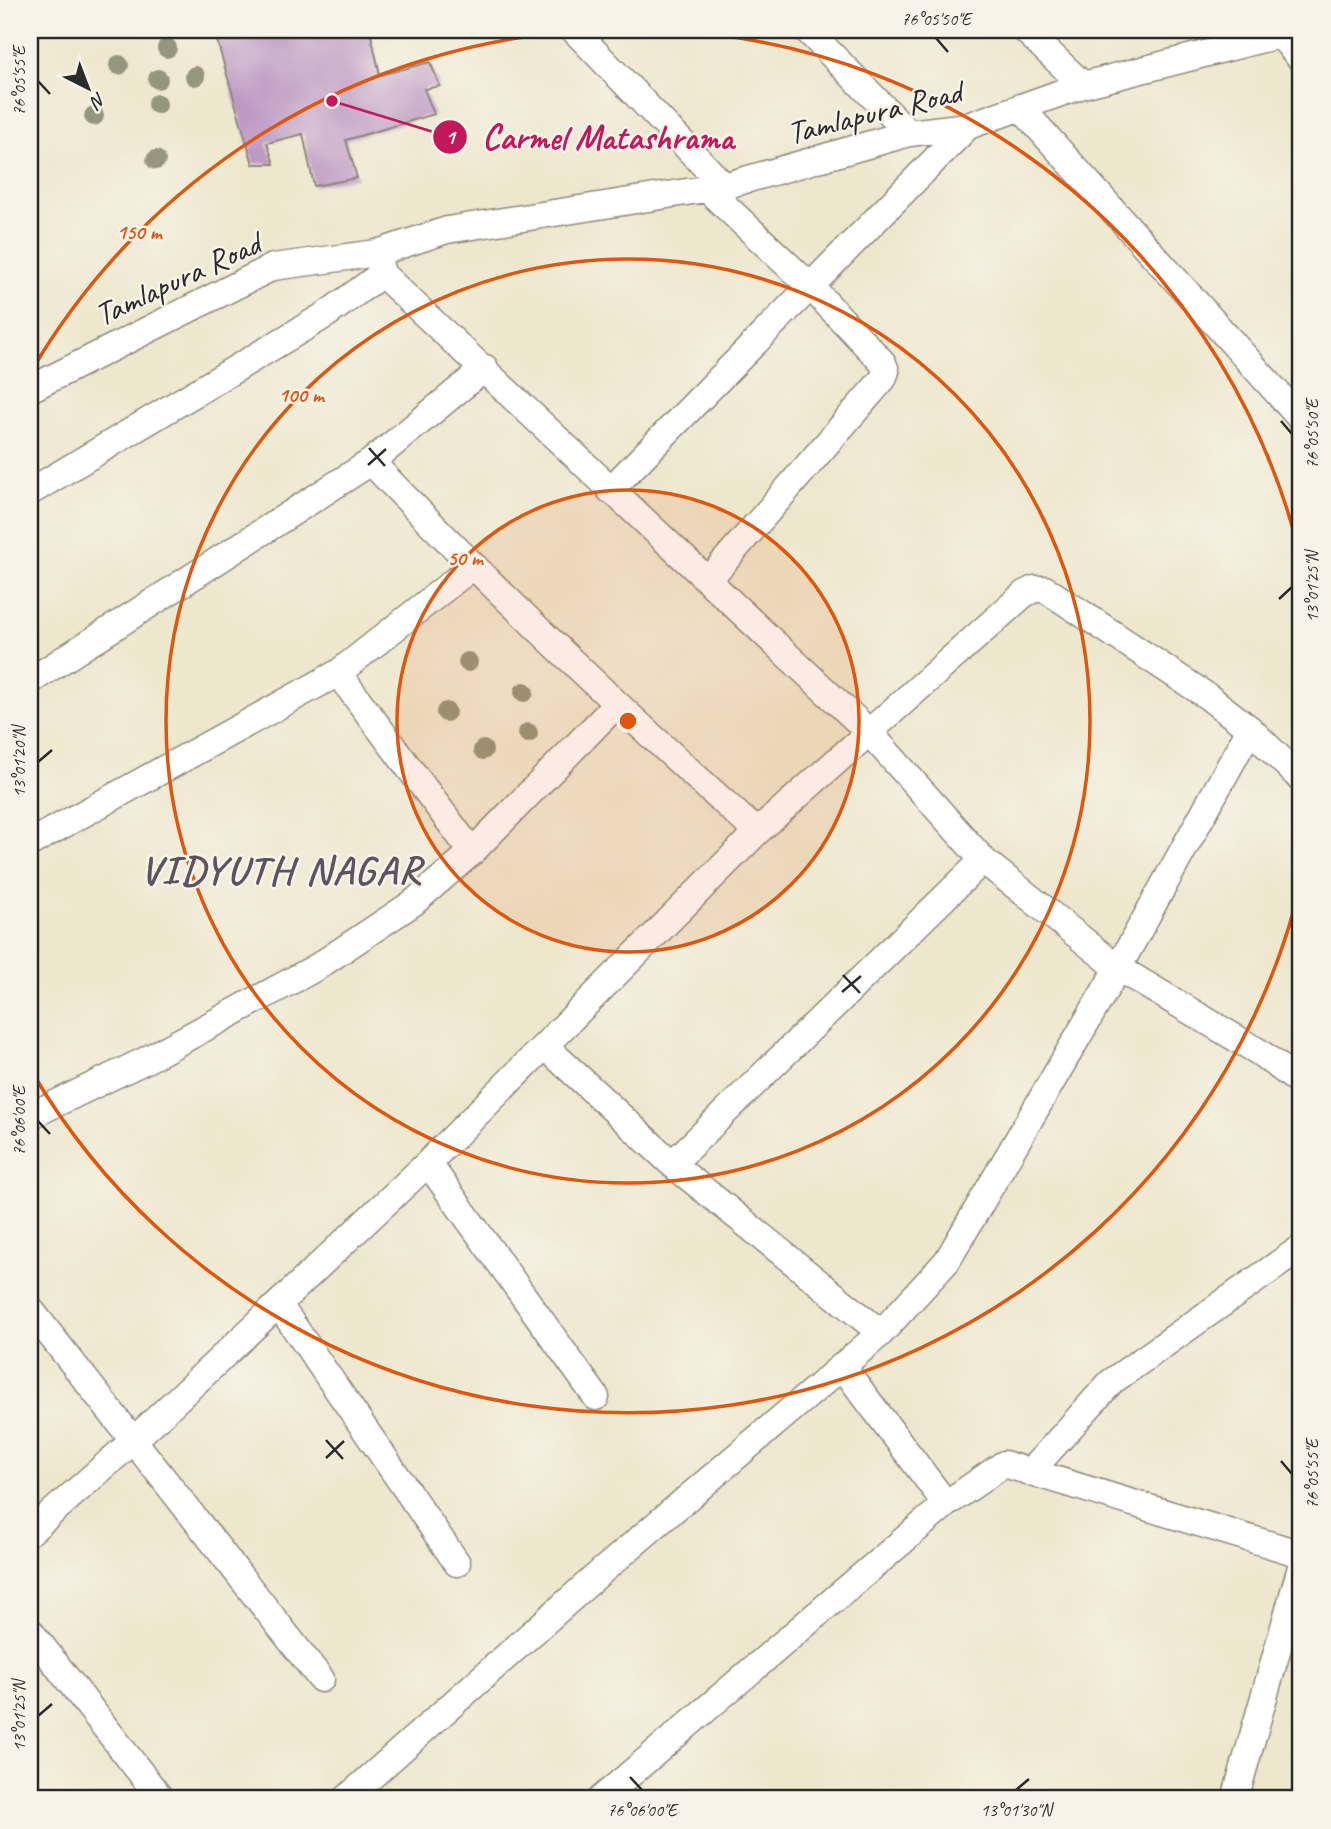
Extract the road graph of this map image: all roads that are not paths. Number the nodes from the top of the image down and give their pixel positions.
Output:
1 (574, 30) edge
2 (807, 30) edge
3 (1025, 30) edge
4 (1289, 32) edge
5 (1239, 35) edge
6 (1301, 59) edge
7 (1083, 85) junction
8 (1020, 107) junction
9 (968, 126) junction
10 (909, 133) junction
11 (715, 187) junction
12 (379, 264) junction
13 (812, 288) junction
14 (485, 368) junction
15 (30, 389) edge
16 (1301, 419) edge
17 (371, 462) junction
18 (610, 490) junction
19 (30, 492) edge
20 (472, 567) junction
21 (709, 579) junction
22 (338, 673) junction
23 (30, 681) edge
24 (615, 706) junction
25 (1250, 729) junction
26 (868, 731) junction
27 (1301, 779) edge
28 (757, 832) junction
29 (30, 843) edge
30 (472, 852) junction
31 (984, 860) junction
32 (1118, 968) junction
33 (546, 1047) junction
34 (1301, 1083) edge
35 (30, 1116) edge
36 (428, 1163) junction
37 (672, 1164) junction
38 (1301, 1248) edge
39 (279, 1305) junction
40 (30, 1309) edge
41 (881, 1333) junction
42 (842, 1366) junction
43 (596, 1397) dead end
44 (133, 1441) junction
45 (1030, 1472) junction
46 (946, 1504) junction
47 (30, 1532) edge
48 (1301, 1554) edge
49 (457, 1563) dead end
50 (1301, 1567) edge
51 (30, 1631) edge
52 (320, 1679) dead end
53 (161, 1799) edge
54 (346, 1799) edge
55 (601, 1799) edge
56 (1235, 1799) edge

1 - 11 street
2 - 10 street
3 - 7 street
4 - 5 street, Tamlapura Road
4 - 6 street
5 - 7 street, Tamlapura Road
7 - 8 street, Tamlapura Road
8 - 9 street, Tamlapura Road
8 - 16 street
9 - 10 street, Tamlapura Road
9 - 13 street
10 - 11 street, Tamlapura Road
11 - 12 street, Tamlapura Road
11 - 13 street
12 - 14 street
12 - 15 street, Tamlapura Road
12 - 19 street
13 - 18 street
13 - 21 street
14 - 17 street
14 - 18 street
17 - 20 street
17 - 23 street
18 - 21 street
20 - 22 street
20 - 24 street
21 - 26 street
22 - 29 street
22 - 30 street
24 - 28 street
24 - 30 street
25 - 26 street
25 - 27 street
25 - 32 street
26 - 28 street
26 - 31 street
28 - 33 street
30 - 35 street
31 - 32 street
31 - 37 street
32 - 34 street
32 - 41 street
33 - 36 street
33 - 37 street
36 - 39 street
36 - 43 street
37 - 41 street
38 - 45 street
39 - 44 street
39 - 49 street
40 - 44 street
41 - 42 street
42 - 46 street
42 - 54 street
44 - 47 street
44 - 52 street
45 - 46 street
45 - 48 street
46 - 55 street
50 - 56 street
51 - 53 street

